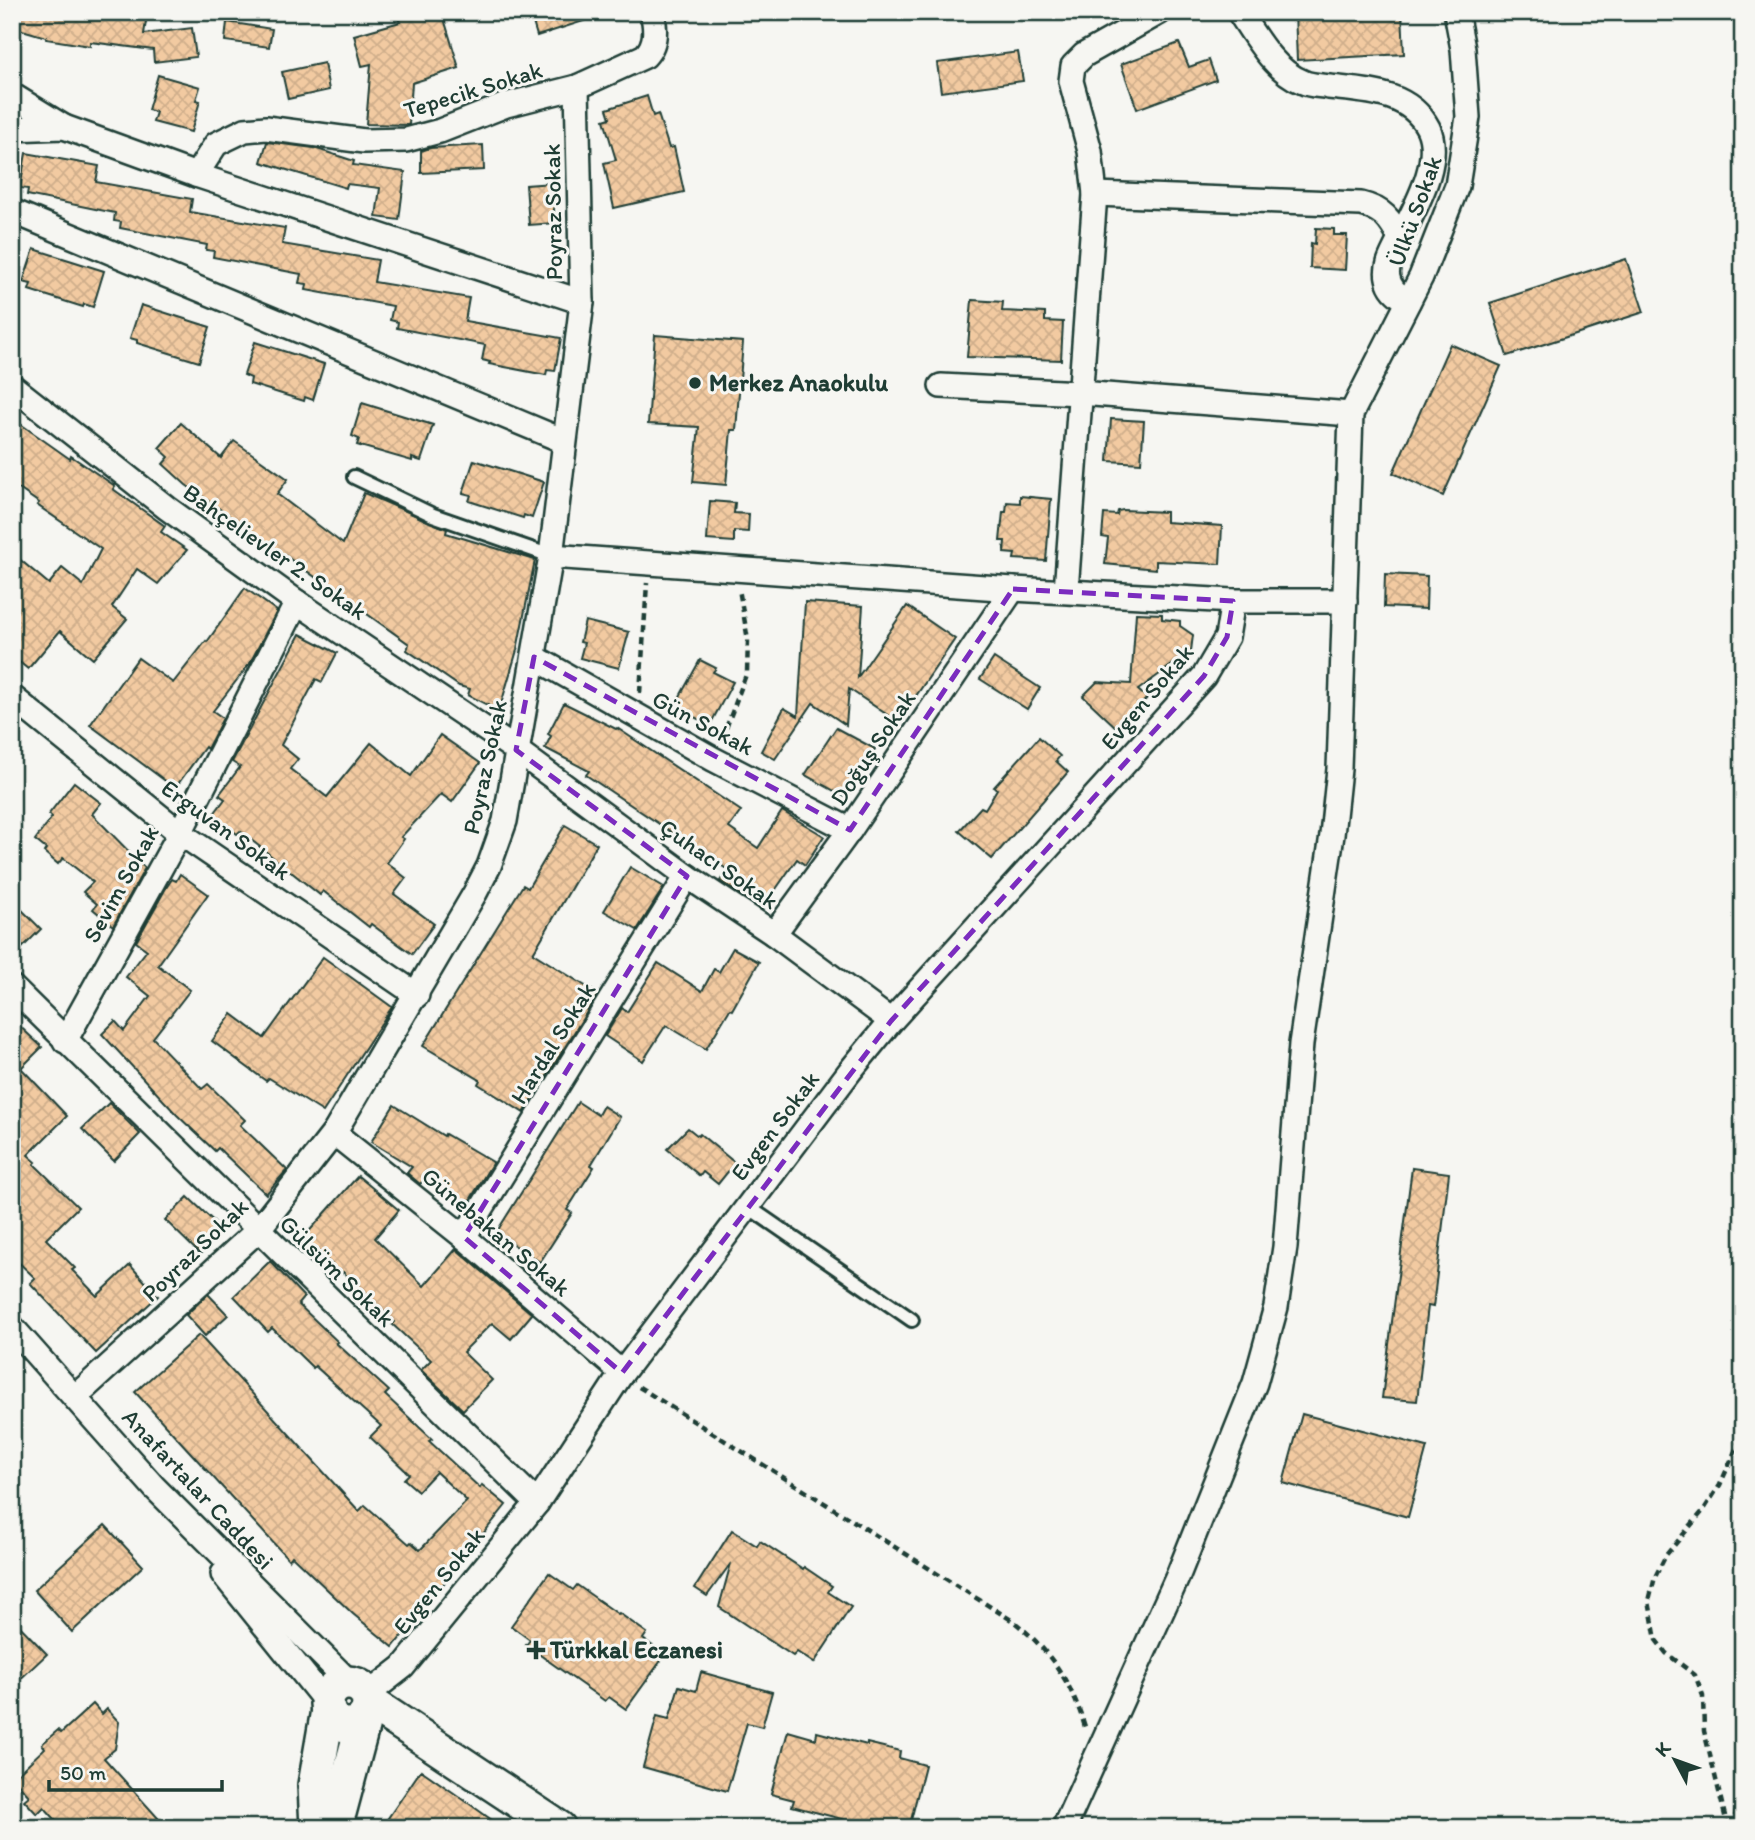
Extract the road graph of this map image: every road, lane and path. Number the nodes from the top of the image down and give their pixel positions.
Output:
1 (652, 12) edge
2 (1160, 12) edge
3 (1239, 12) edge
4 (1456, 12) edge
5 (577, 87) junction
6 (12, 95) edge
7 (64, 127) junction
8 (12, 129) edge
9 (196, 175) junction
10 (1095, 194) junction
11 (12, 211) edge
12 (1400, 239) junction
13 (582, 302) junction
14 (1408, 302) junction
15 (12, 386) edge
16 (941, 386) dead end
17 (1080, 393) junction
18 (1351, 414) junction
19 (564, 441) junction
20 (354, 477) dead end
21 (551, 556) junction
22 (648, 564) junction
23 (735, 569) junction
24 (1013, 589) junction
25 (1066, 591) junction
26 (1233, 601) junction
27 (1345, 601) junction
28 (297, 602) junction
29 (534, 657) junction
30 (12, 697) edge
31 (638, 718) junction
32 (516, 750) junction
33 (713, 760) junction
34 (850, 830) junction
35 (180, 833) junction
36 (687, 876) junction
37 (774, 934) junction
38 (12, 987) edge
39 (417, 995) junction
40 (891, 1021) junction
41 (65, 1041) junction
42 (334, 1133) junction
43 (747, 1206) junction
44 (258, 1230) junction
45 (464, 1237) junction
46 (912, 1320) dead end
47 (12, 1327) edge
48 (622, 1373) junction
49 (76, 1396) junction
50 (1743, 1433) edge
51 (154, 1487) junction
52 (537, 1503) junction
53 (351, 1701) junction
54 (1094, 1766) junction
55 (1743, 1785) edge
56 (317, 1828) edge
57 (335, 1828) edge
58 (559, 1828) edge
59 (1064, 1828) edge
60 (1730, 1828) edge

1 - 5 street, Tepecik Sokak
2 - 10 street
3 - 12 street
4 - 14 street, Ülkü Sokak
5 - 9 street, Tepecik Sokak
5 - 13 street, Poyraz Sokak
6 - 7 street
7 - 8 street
7 - 9 street
9 - 13 street
10 - 12 street
10 - 17 street
11 - 19 street
12 - 14 street
13 - 19 street, Poyraz Sokak
14 - 18 street, Ülkü Sokak
15 - 28 street, Bahçelievler 2. Sokak
16 - 17 street
17 - 18 street
17 - 25 street
18 - 27 street
19 - 21 street, Poyraz Sokak
20 - 21 lane
21 - 22 street
21 - 29 street, Poyraz Sokak
22 - 23 street
22 - 31 path
23 - 24 street
23 - 33 path
24 - 25 street
24 - 34 street, Doğuş Sokak
25 - 26 street
26 - 27 street
26 - 40 street, Evgen Sokak
27 - 54 street
28 - 32 street, Bahçelievler 2. Sokak
28 - 35 street, Sevim Sokak
29 - 31 street, Gün Sokak
29 - 32 street, Poyraz Sokak
30 - 35 street, Erguvan Sokak
31 - 33 street, Gün Sokak
32 - 36 street, Çuhacı Sokak
32 - 39 street, Poyraz Sokak
33 - 34 street, Gün Sokak
34 - 37 street, Doğuş Sokak
35 - 39 street, Erguvan Sokak
35 - 41 street, Sevim Sokak
36 - 37 street, Çuhacı Sokak
36 - 45 street, Hardal Sokak
37 - 40 street, Çuhacı Sokak
38 - 41 street, Gülsüm Sokak
39 - 42 street, Poyraz Sokak
40 - 43 street, Evgen Sokak
41 - 44 street, Gülsüm Sokak
42 - 44 street, Poyraz Sokak
42 - 45 street, Günebakan Sokak
43 - 46 lane
43 - 48 street, Evgen Sokak
44 - 49 street, Poyraz Sokak
44 - 52 street, Gülsüm Sokak
45 - 48 street, Günebakan Sokak
47 - 49 street, Anafartalar Caddesi
48 - 52 street, Evgen Sokak
48 - 54 path
49 - 51 street, Anafartalar Caddesi
50 - 60 path
51 - 53 street, Anafartalar Caddesi
51 - 53 street
52 - 53 street, Evgen Sokak
53 - 56 main road
53 - 57 main road
53 - 58 main road
54 - 59 street
55 - 60 path

